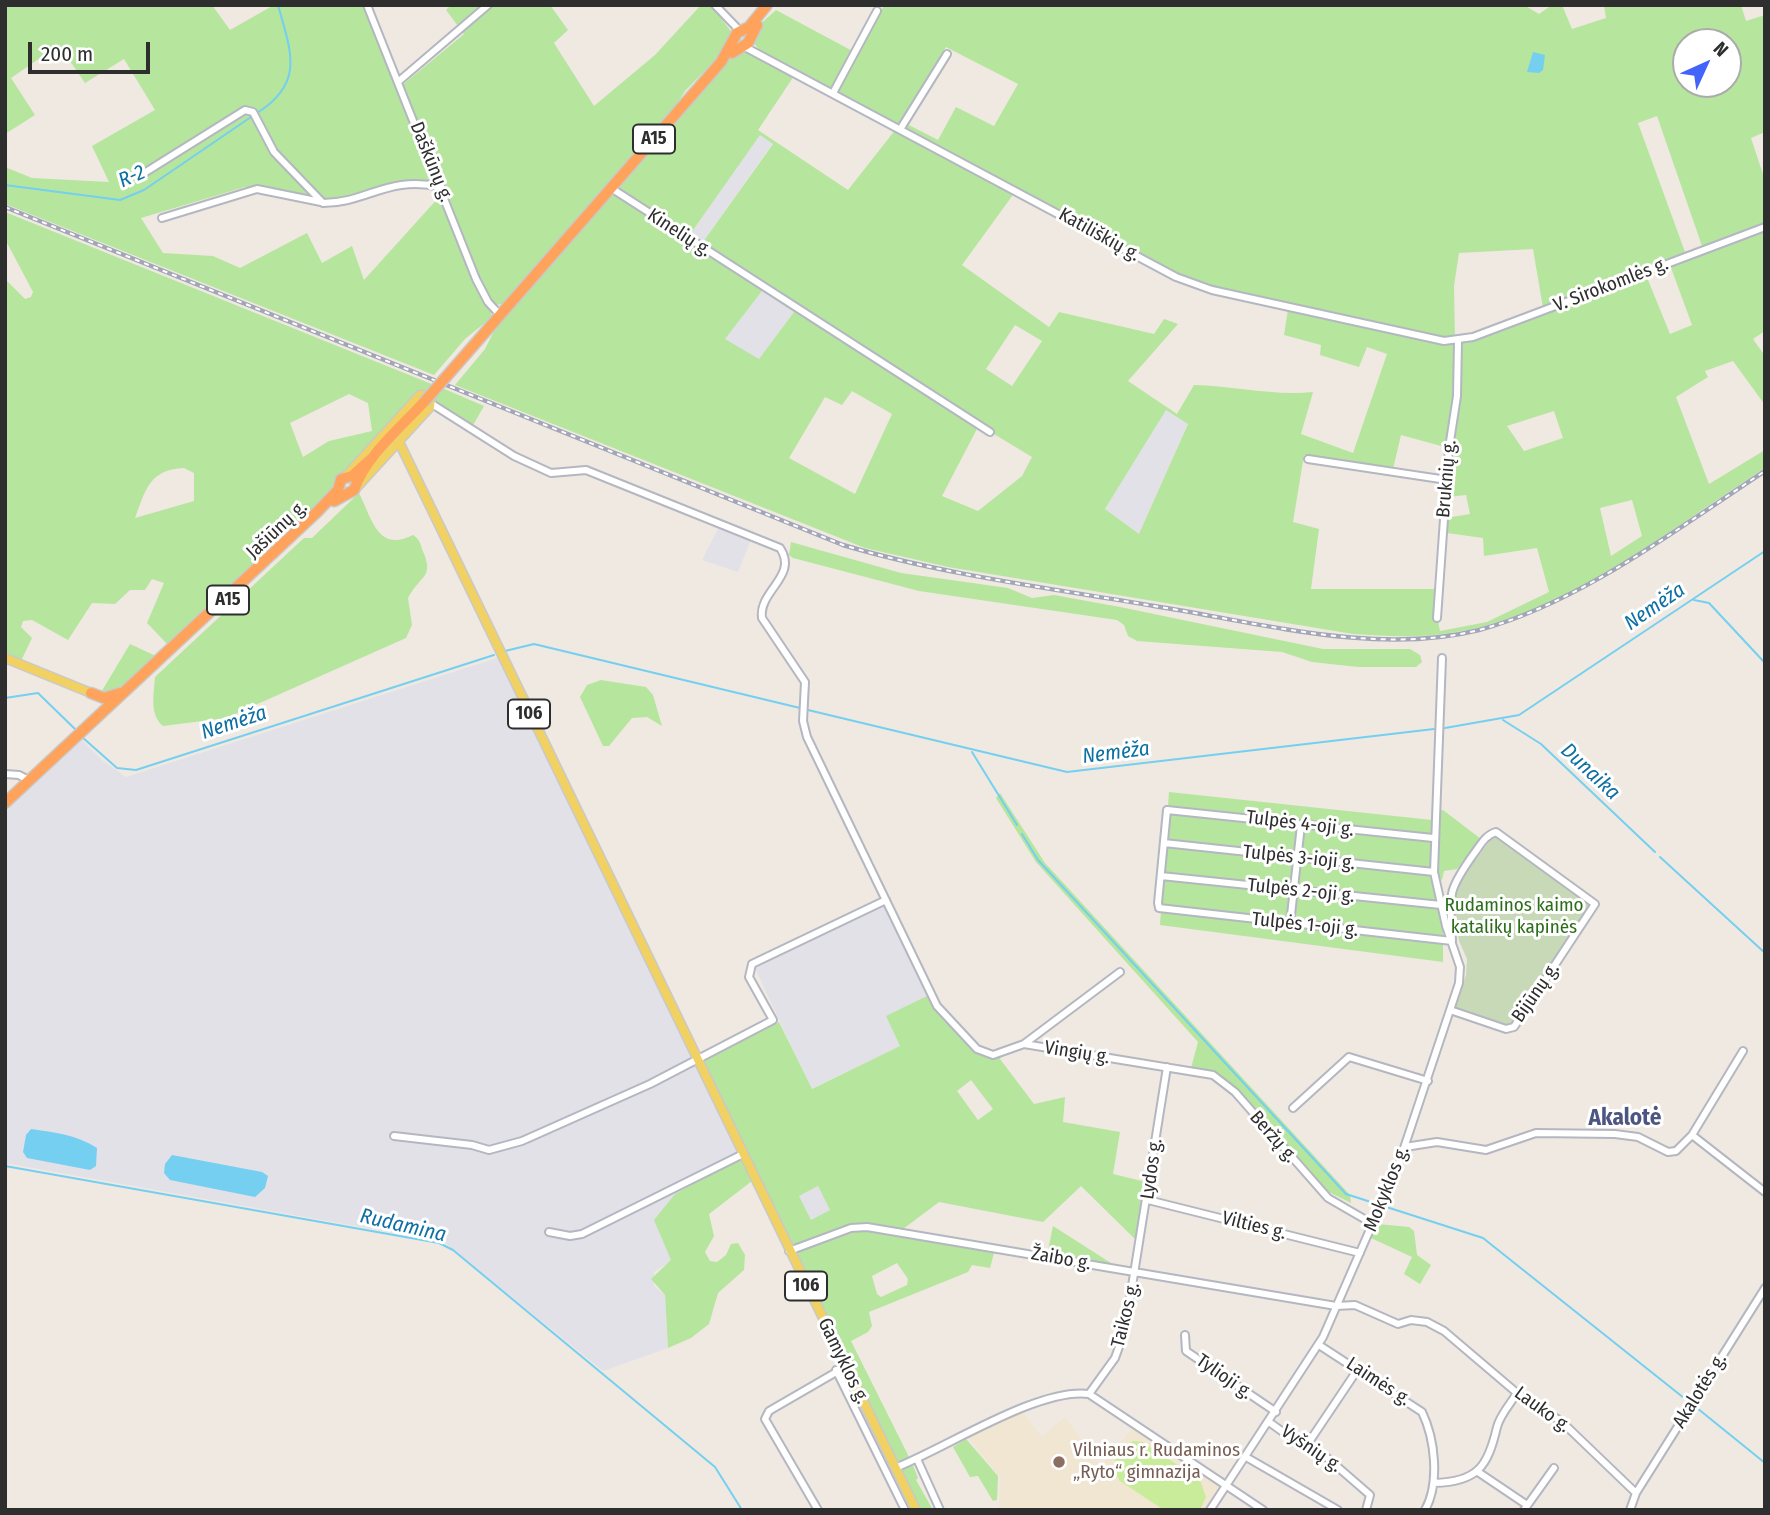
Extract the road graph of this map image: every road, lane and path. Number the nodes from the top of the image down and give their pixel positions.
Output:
1 (367, 5) edge
2 (488, 5) edge
3 (715, 5) edge
4 (767, 5) edge
5 (772, 5) edge
6 (877, 11) dead end
7 (742, 38) junction
8 (947, 54) dead end
9 (399, 81) junction
10 (833, 93) junction
11 (901, 128) junction
12 (141, 175) dead end
13 (441, 187) junction
14 (611, 188) junction
15 (323, 202) junction
16 (162, 218) dead end
17 (1765, 227) edge
18 (500, 315) junction
19 (1458, 341) junction
20 (428, 403) junction
21 (990, 432) dead end
22 (399, 442) junction
23 (1308, 459) dead end
24 (1447, 480) junction
25 (349, 484) junction
26 (1437, 618) dead end
27 (5, 658) edge
28 (1442, 658) dead end
29 (91, 693) joint
30 (104, 706) junction
31 (5, 774) edge
32 (30, 781) junction
33 (5, 803) edge
34 (1301, 825) junction
35 (1433, 838) junction
36 (1164, 843) junction
37 (1297, 858) junction
38 (1434, 872) junction
39 (1161, 876) junction
40 (1294, 891) junction
41 (1438, 891) junction
42 (1451, 892) junction
43 (886, 900) junction
44 (1441, 905) junction
45 (1290, 924) junction
46 (1452, 941) junction
47 (1121, 972) dead end
48 (1450, 1010) junction
49 (1024, 1044) junction
50 (1743, 1051) dead end
51 (697, 1061) junction
52 (1167, 1067) junction
53 (1427, 1081) junction
54 (1293, 1108) dead end
55 (1692, 1135) junction
56 (394, 1136) dead end
57 (1405, 1147) junction
58 (743, 1154) junction
59 (1765, 1192) edge
60 (1148, 1200) junction
61 (1373, 1224) junction
62 (549, 1232) dead end
63 (789, 1251) junction
64 (1360, 1253) junction
65 (1136, 1272) junction
66 (1765, 1288) edge
67 (1336, 1306) junction
68 (1444, 1331) joint
69 (1185, 1335) dead end
70 (1319, 1345) junction
71 (841, 1369) junction
72 (1357, 1369) junction
73 (1517, 1393) junction
74 (1089, 1394) junction
75 (1276, 1412) junction
76 (1269, 1422) junction
77 (1305, 1448) junction
78 (1246, 1457) junction
79 (916, 1459) junction
80 (895, 1468) junction
81 (1554, 1468) dead end
82 (1478, 1472) junction
83 (1434, 1483) junction
84 (1228, 1486) junction
85 (1636, 1493) junction
86 (1526, 1507) edge
87 (818, 1510) edge
88 (905, 1510) edge
89 (916, 1510) edge
90 (940, 1510) edge
91 (1210, 1510) edge
92 (1263, 1510) edge
93 (1338, 1510) edge
94 (1366, 1510) edge
95 (1425, 1510) edge
96 (1630, 1510) edge

1 - 9 street, Daškūnų g.
2 - 9 street
3 - 7 street, Katiliškių g.
4 - 7 highway, A15
5 - 7 highway, A15
6 - 10 street
7 - 10 street, Katiliškių g.
7 - 14 highway, A15
8 - 11 street
9 - 13 street, Daškūnų g.
10 - 11 street, Katiliškių g.
11 - 19 street, Katiliškių g.
12 - 15 street
13 - 15 street
13 - 18 street, Daškūnų g.
14 - 18 highway, A15
14 - 21 street, Kinelių g.
15 - 16 street
17 - 19 street, V. Sirokomlės g.
18 - 20 highway, A15, bridge
19 - 24 street, Bruknių g.
20 - 22 main road
20 - 25 highway, Jašiūnų g. / A15
20 - 25 main road
20 - 43 street
22 - 25 main road
22 - 51 main road, 106
23 - 24 street
24 - 26 street, Bruknių g.
25 - 30 highway, Jašiūnų g. / A15
25 - 30 highway, Jašiūnų g. / A15
27 - 29 main road
28 - 35 street, Mokyklos g.
29 - 30 highway
30 - 32 highway, Jašiūnų g. / A15
31 - 32 street
32 - 33 highway, Jašiūnų g. / A15
34 - 35 street, Tulpės 4-oji g.
34 - 36 street, Tulpės 4-oji g.
34 - 37 street
35 - 38 street, Mokyklos g.
36 - 37 street, Tulpės 3-ioji g.
36 - 39 street
37 - 38 street, Tulpės 3-ioji g.
37 - 40 street
38 - 41 street, Mokyklos g.
39 - 40 street, Tulpės 2-oji g.
39 - 45 street, Tulpės 1-oji g.
40 - 44 street, Tulpės 2-oji g.
40 - 45 street
41 - 42 street
41 - 44 street, Mokyklos g.
42 - 46 street
42 - 48 street, Bijūnų g.
43 - 49 street
43 - 51 street
44 - 46 street, Mokyklos g.
45 - 46 street, Tulpės 1-oji g.
46 - 48 street, Mokyklos g.
47 - 49 street, Vingių g.
48 - 53 street, Mokyklos g.
49 - 52 street, Vingių g.
50 - 55 street
51 - 56 street
51 - 58 main road, Gamyklos g. / 106
52 - 60 street, Lydos g.
52 - 61 street, Beržų g.
53 - 54 street
53 - 57 street, Mokyklos g.
55 - 57 street
55 - 59 street
57 - 61 street, Mokyklos g.
58 - 62 street
58 - 63 main road, Gamyklos g. / 106
60 - 64 street, Vilties g.
60 - 65 street, Lydos g.
61 - 64 street, Mokyklos g.
63 - 65 street, Žaibo g.
63 - 71 main road, Gamyklos g. / 106
64 - 67 street, Mokyklos g.
65 - 67 street, Žaibo g.
65 - 74 street, Taikos g.
66 - 85 street, Akalotės g.
67 - 68 street, Žaibo g.
67 - 70 street, Mokyklos g.
68 - 73 street, Lauko g.
69 - 75 street, Tylioji g.
70 - 72 street, Laimės g.
70 - 75 street, Mokyklos g.
71 - 80 main road, Gamyklos g. / 106
71 - 87 street
71 - 88 street
72 - 77 street
72 - 83 street, Laimės g.
73 - 82 street
73 - 85 street, Lauko g.
74 - 79 street
74 - 84 street
75 - 76 street, Mokyklos g.
76 - 77 street, Vyšnių g.
76 - 78 street, Mokyklos g.
77 - 94 street, Vyšnių g.
78 - 84 street, Mokyklos g.
78 - 93 street, Vyšnių g.
79 - 80 street
79 - 90 street
80 - 89 main road, Gamyklos g. / 106
81 - 86 street
82 - 83 street
82 - 86 street
83 - 95 street, Laimės g.
84 - 91 street, Mokyklos g.
84 - 92 street
85 - 96 street, Akalotės g.

